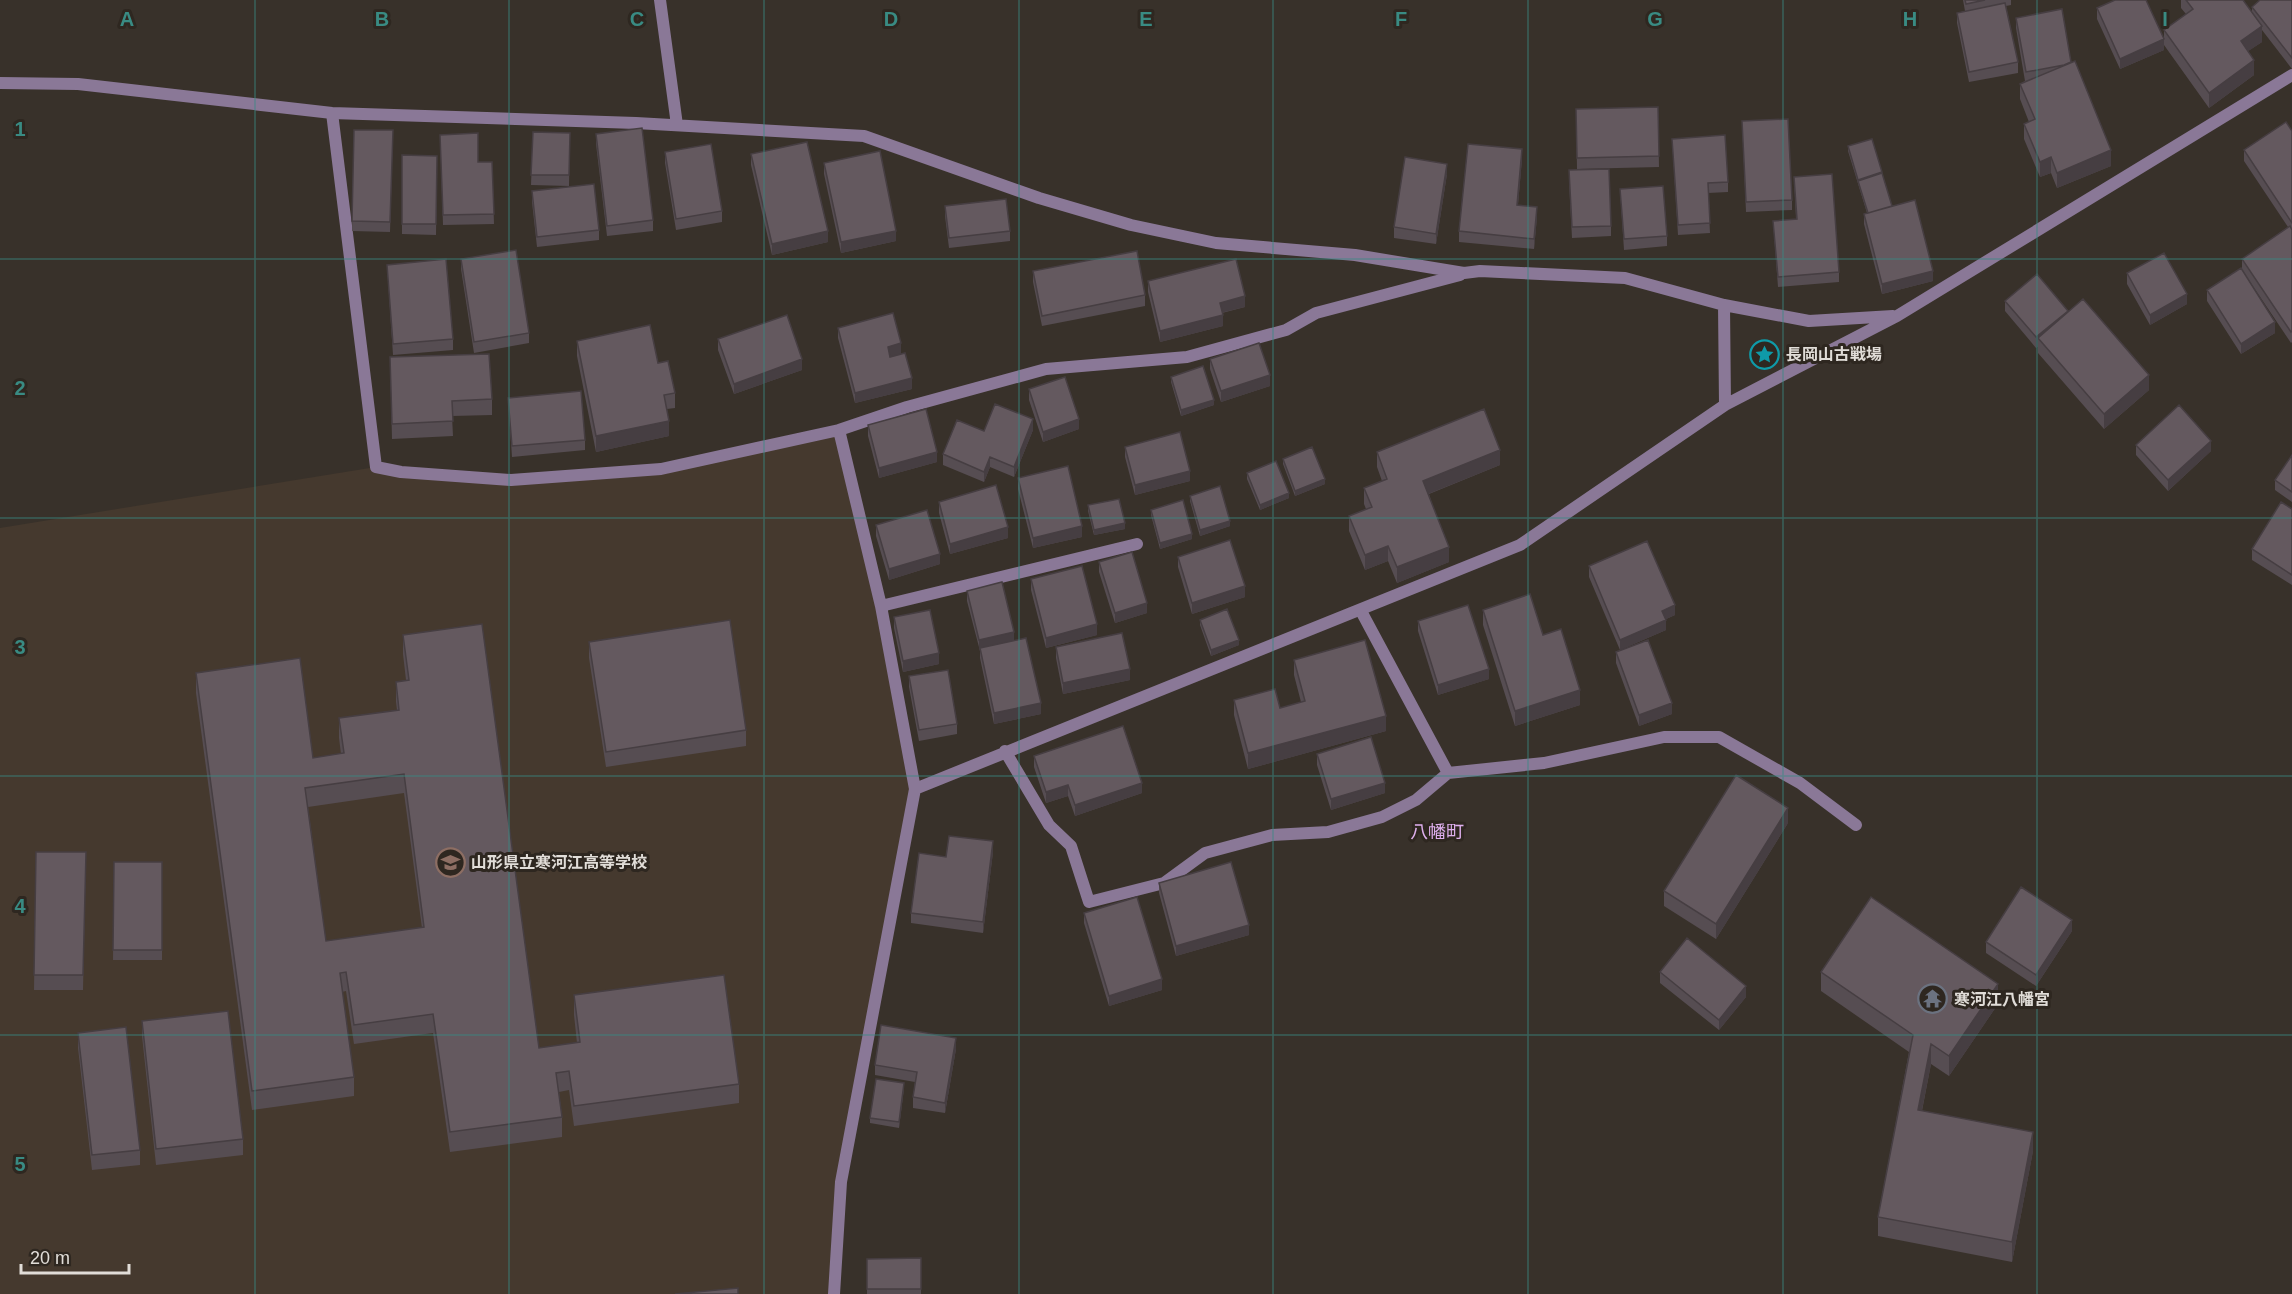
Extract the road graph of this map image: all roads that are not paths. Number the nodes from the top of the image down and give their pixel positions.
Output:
1 (660, 0) edge
2 (2292, 75) edge
3 (0, 83) edge
4 (332, 113) junction
5 (677, 125) junction
6 (1464, 273) junction
7 (1724, 305) junction
8 (1897, 316) junction
9 (1725, 405) junction
10 (839, 430) junction
11 (1137, 544) dead end
12 (881, 606) junction
13 (1361, 611) junction
14 (1005, 751) junction
15 (1448, 773) junction
16 (915, 789) junction
17 (1856, 825) dead end
18 (834, 1294) edge

1 - 5 lane
2 - 8 lane
3 - 4 lane
4 - 5 lane
4 - 10 lane
5 - 6 lane
6 - 7 lane
6 - 10 lane
7 - 8 lane
7 - 9 lane
8 - 9 lane
9 - 13 lane
10 - 12 lane
11 - 12 lane
12 - 16 lane
13 - 14 lane
13 - 15 lane
14 - 15 lane
14 - 16 lane
15 - 17 lane
16 - 18 lane

